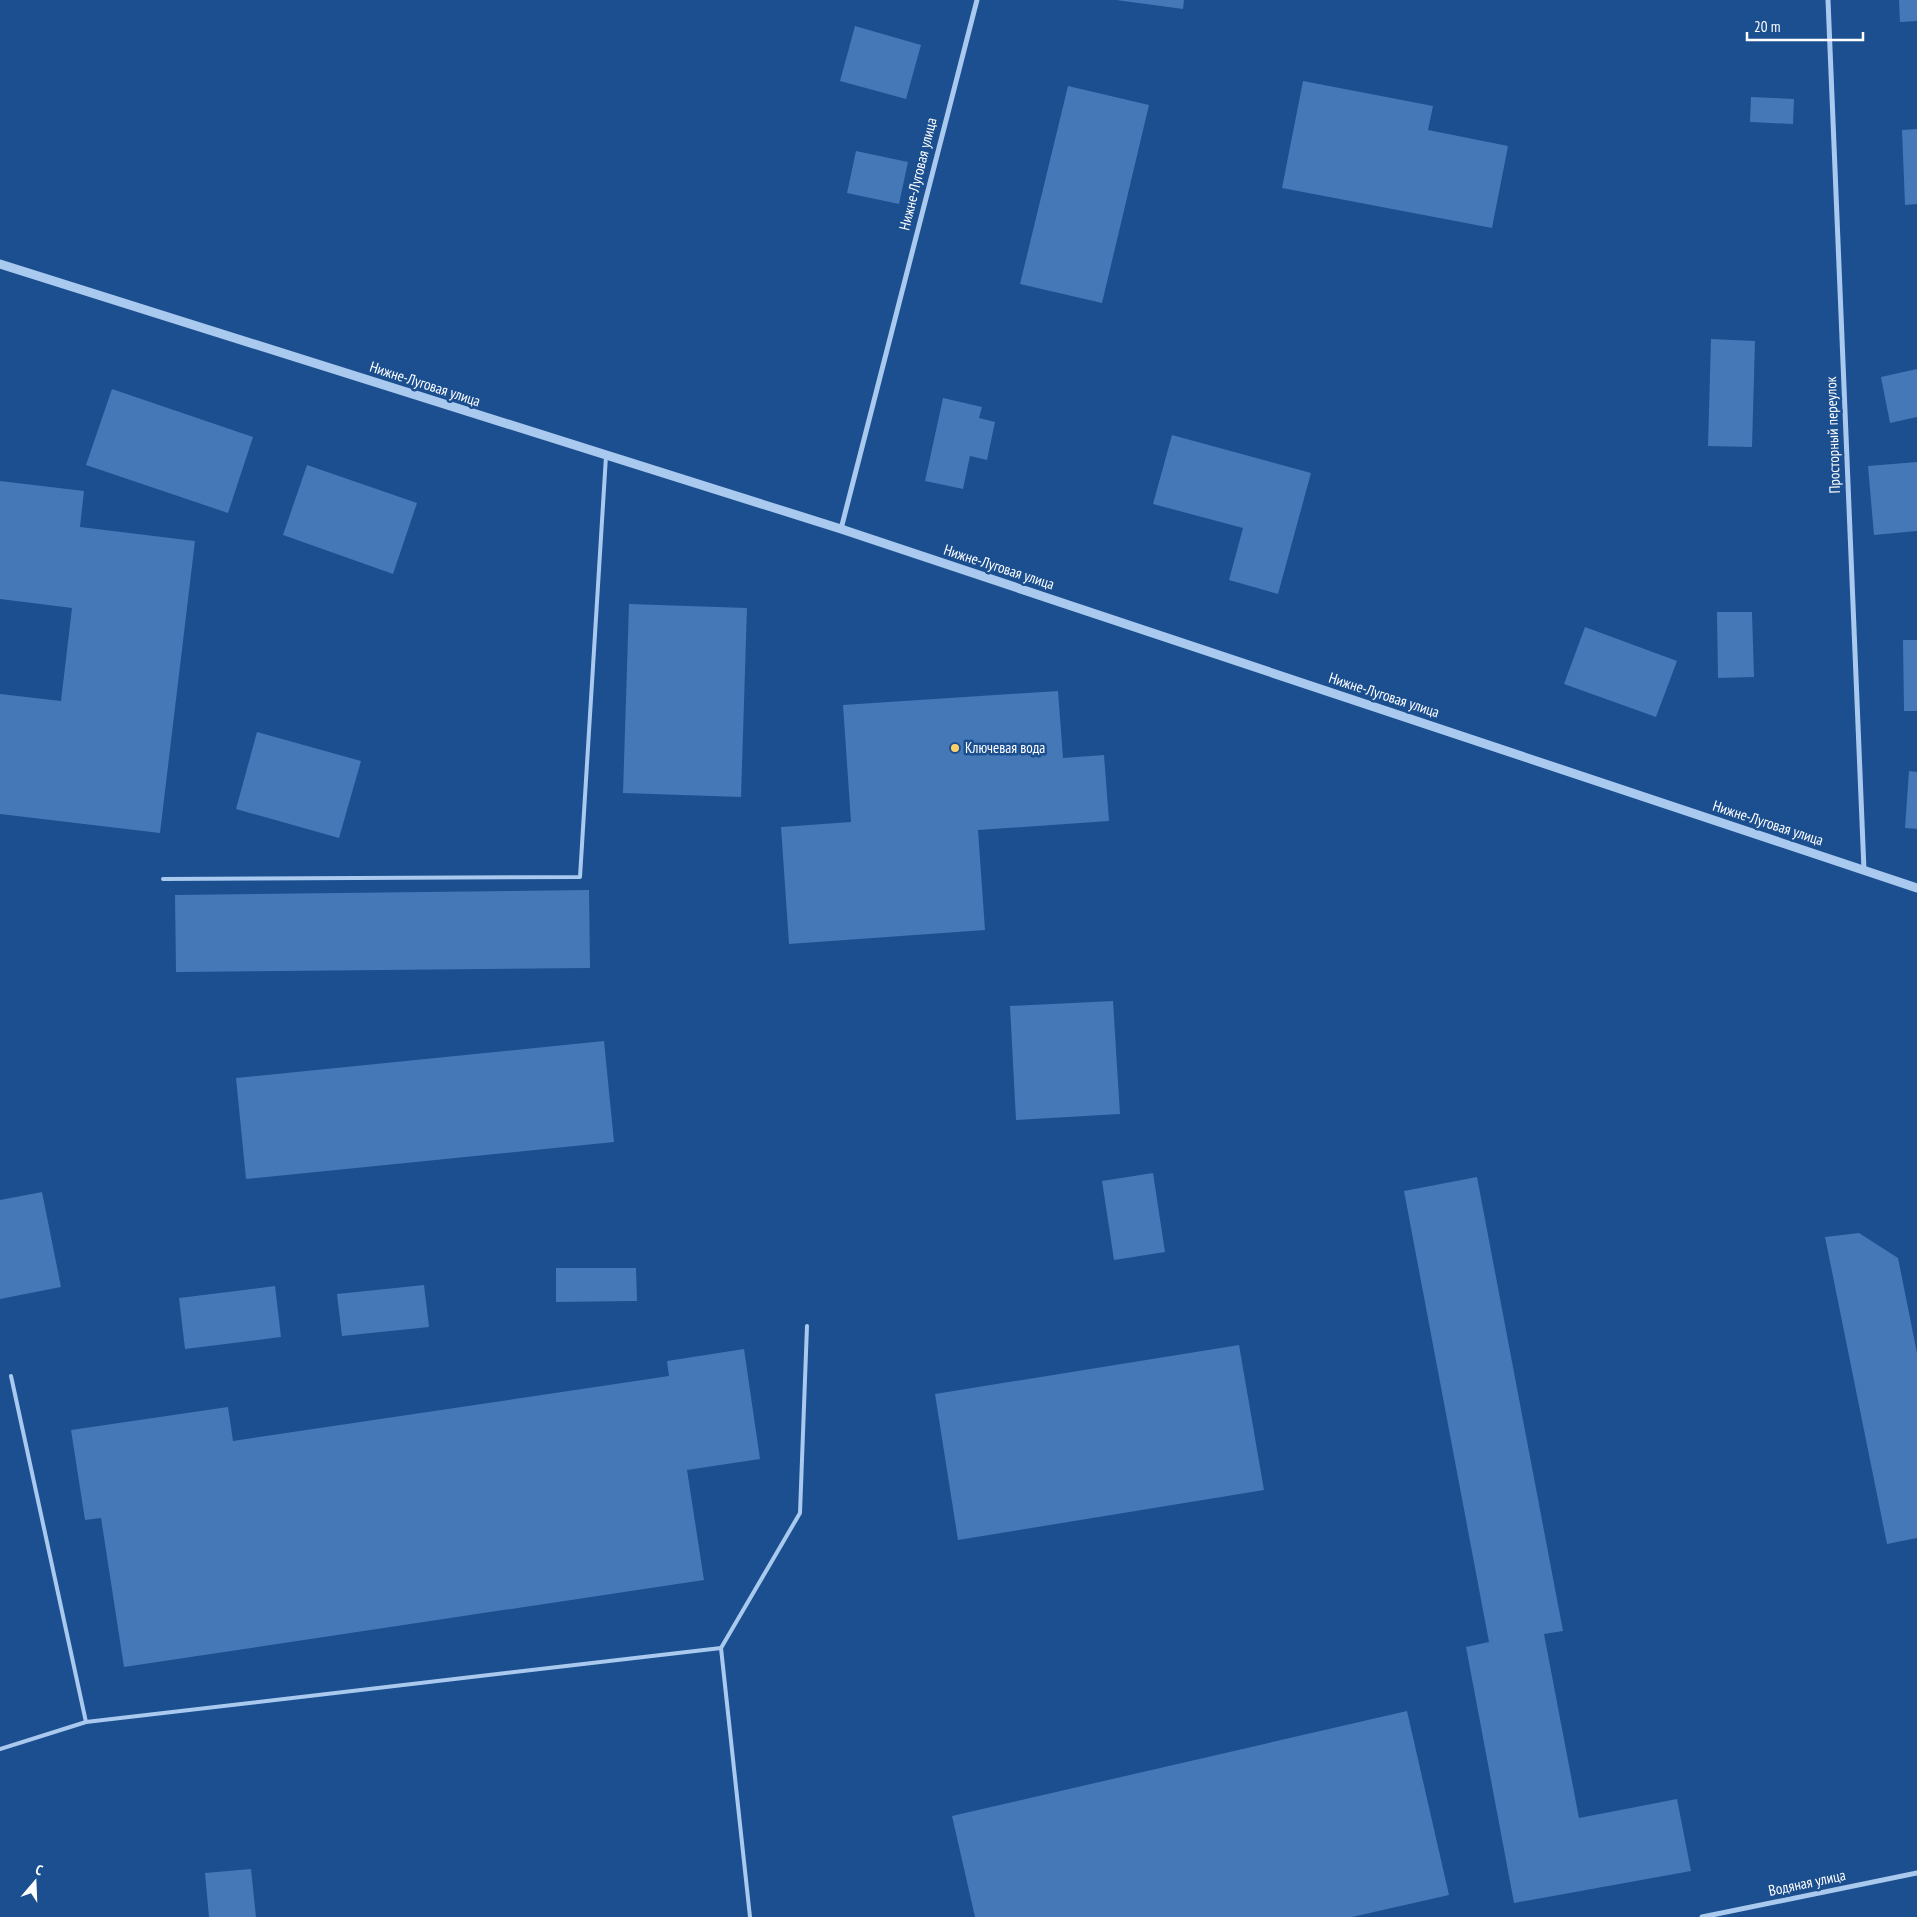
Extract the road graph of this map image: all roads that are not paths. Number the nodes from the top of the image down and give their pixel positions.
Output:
1 (977, 0) edge
2 (1828, 0) edge
3 (0, 264) edge
4 (606, 456) junction
5 (841, 529) junction
6 (1864, 870) junction
7 (164, 879) dead end
8 (1917, 888) edge
9 (807, 1326) dead end
10 (11, 1376) dead end
11 (721, 1648) junction
12 (86, 1722) junction
13 (0, 1749) edge
14 (1917, 1873) edge
15 (750, 1917) edge
16 (1702, 1917) edge

1 - 5 street, Нижне-Луговая улица
2 - 6 street, Просторный переулок
3 - 4 street, Нижне-Луговая улица
4 - 5 street, Нижне-Луговая улица
4 - 7 lane
5 - 6 street, Нижне-Луговая улица
6 - 8 street, Нижне-Луговая улица
9 - 11 lane
10 - 12 lane
11 - 12 lane
11 - 15 lane
12 - 13 lane
14 - 16 street, Водяная улица

